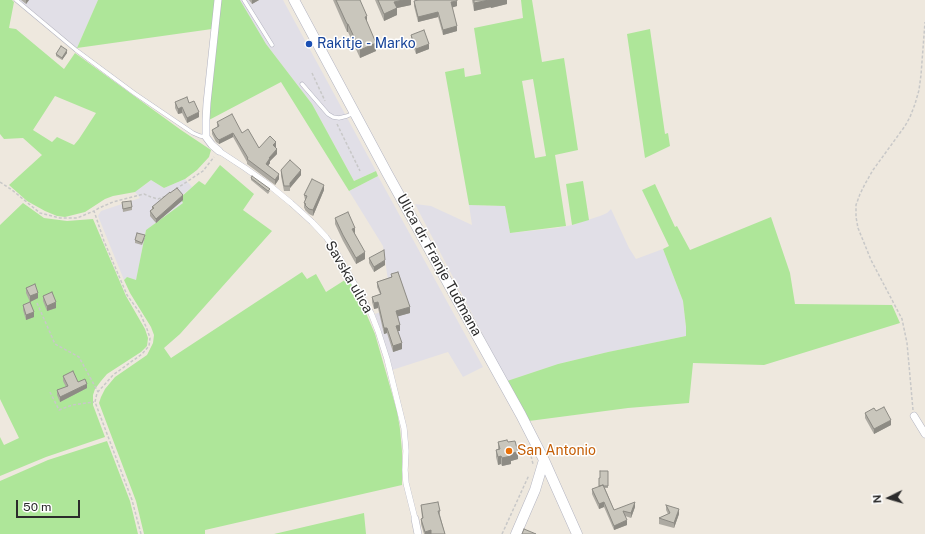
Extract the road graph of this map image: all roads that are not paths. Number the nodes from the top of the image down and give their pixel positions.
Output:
1 (16, 0) edge
2 (218, 0) edge
3 (244, 0) edge
4 (294, 0) edge
5 (272, 45) dead end
6 (302, 84) dead end
7 (355, 113) junction
8 (206, 137) junction
9 (218, 151) joint
10 (914, 416) road end
11 (925, 434) edge
12 (544, 460) junction
13 (415, 519) joint
14 (418, 534) edge
15 (516, 534) edge
16 (576, 534) edge

1 - 8 lane
2 - 8 street
3 - 5 lane
4 - 7 main road, Ulica dr. Franje Tuđmana
6 - 7 lane
7 - 12 main road, Ulica dr. Franje Tuđmana
8 - 9 street, Savska ulica
9 - 13 street, Savska ulica
10 - 11 street
12 - 15 main road
12 - 16 main road, Ulica dr. Franje Tuđmana
13 - 14 street, Savska ulica

